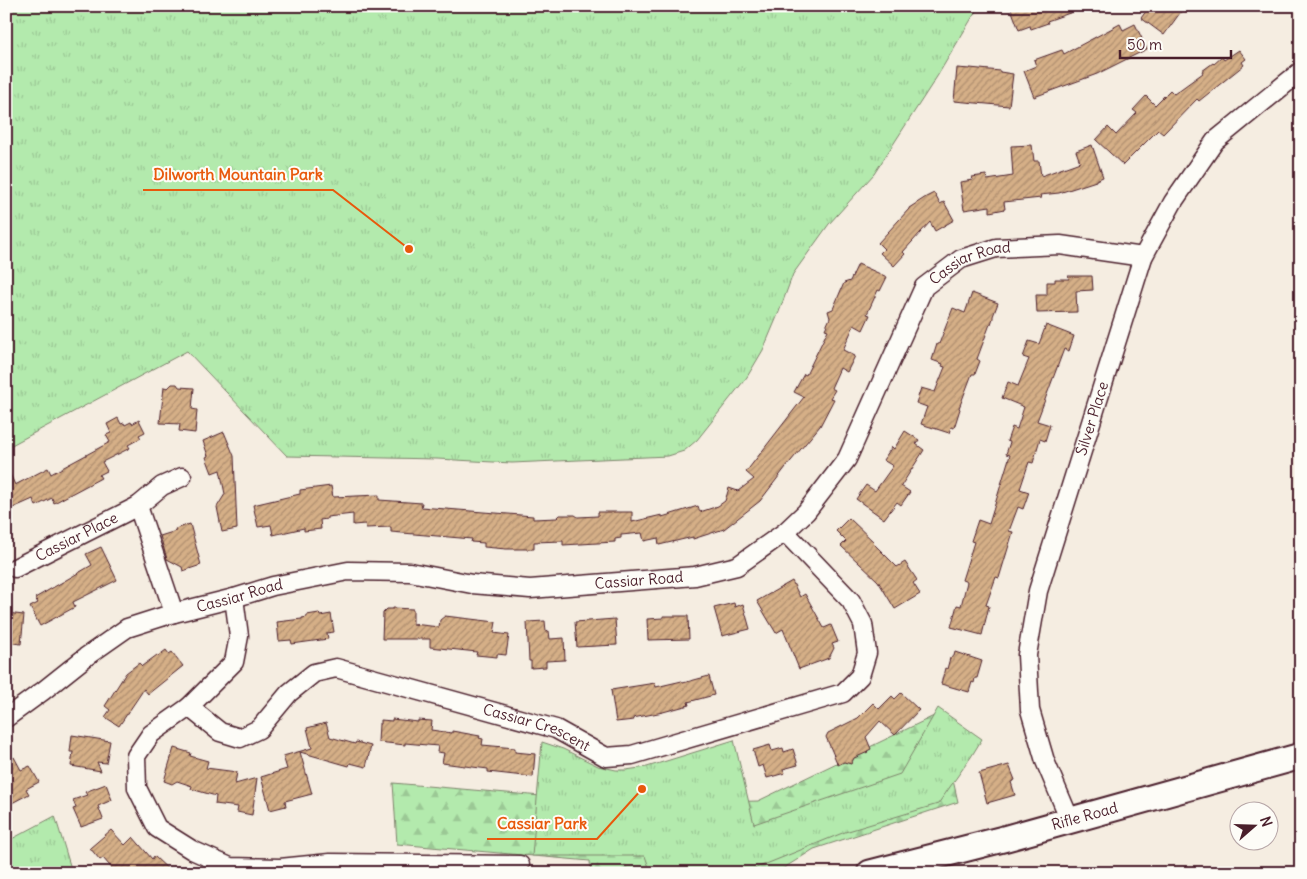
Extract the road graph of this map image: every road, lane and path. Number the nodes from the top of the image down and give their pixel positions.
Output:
1 (1301, 71) edge
2 (1143, 257) junction
3 (182, 477) dead end
4 (138, 506) junction
5 (785, 532) junction
6 (15, 568) dead end
7 (234, 598) junction
8 (174, 613) junction
9 (189, 707) junction
10 (6, 718) edge
11 (1301, 756) edge
12 (1070, 820) junction
13 (520, 865) dead end
14 (870, 873) edge

1 - 2 street, Silver Place
2 - 5 street, Cassiar Road
2 - 12 street, Silver Place
3 - 4 street, Cassiar Place
4 - 6 street, Cassiar Place
4 - 8 street
5 - 7 street, Cassiar Road
5 - 9 street, Cassiar Crescent
7 - 8 street, Cassiar Road
7 - 9 street
8 - 10 street, Cassiar Road
9 - 13 street
11 - 12 street, Rifle Road
12 - 14 street, Rifle Road

